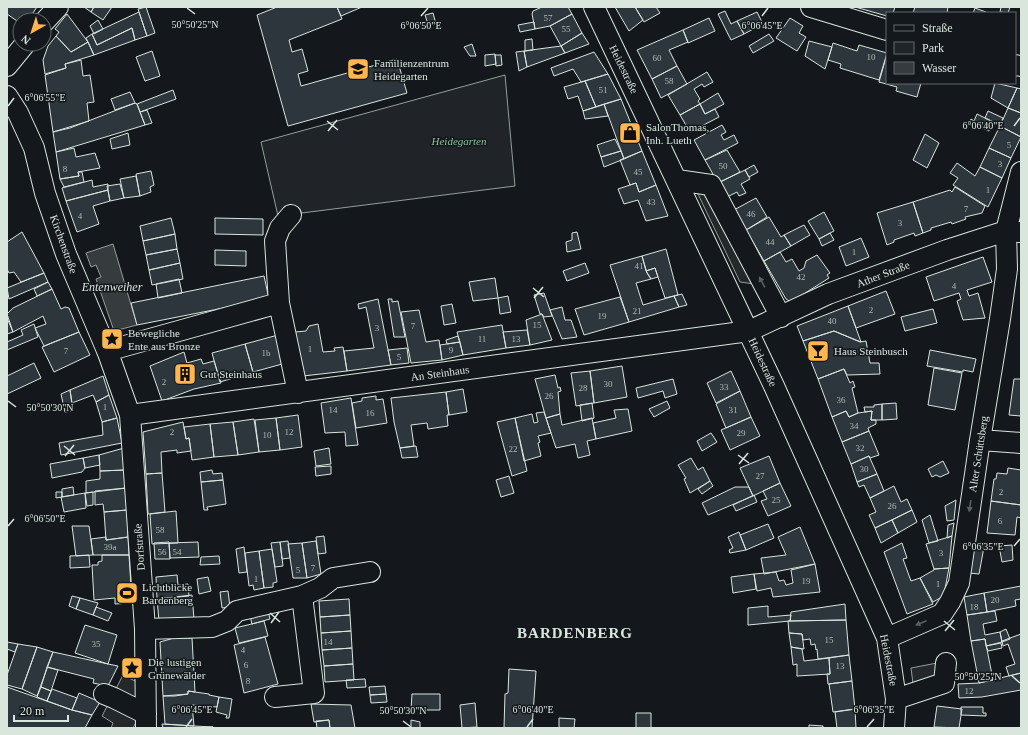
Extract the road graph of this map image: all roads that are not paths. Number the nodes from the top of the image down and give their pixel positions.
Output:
1 (594, 7) edge
2 (811, 7) edge
3 (886, 30) edge
4 (18, 52) edge
5 (7, 66) edge
6 (7, 96) edge
7 (1021, 172) edge
8 (677, 180) junction
9 (291, 215) dead end
10 (1014, 231) edge
11 (279, 303) junction
12 (780, 317) junction
13 (749, 332) junction
14 (107, 351) junction
15 (298, 393) junction
16 (130, 415) junction
17 (980, 440) junction
18 (1021, 443) edge
19 (370, 572) dead end
20 (302, 596) junction
21 (145, 629) junction
22 (887, 638) junction
23 (946, 663) dead end
24 (104, 694) dead end
25 (275, 697) dead end
26 (896, 699) junction
27 (146, 721) edge
28 (894, 728) edge

1 - 8 street, Heidestraße
2 - 3 street
4 - 5 street
6 - 14 street, Kirchenstraße
7 - 10 street, Alter Schüttsberg
12 -> 8 street
8 - 13 street, Heidestraße
9 - 11 street
10 - 12 street, Ather Straße
10 - 17 street, Alter Schüttsberg
11 - 14 street
11 - 15 street
12 - 13 street, Ather Straße
13 - 15 street, An Steinhaus
13 - 22 street, Heidestraße
14 - 16 street, Kirchenstraße
15 - 16 street, An Steinhaus
16 - 21 street, Dorfstraße
17 - 18 street
17 -> 22 street, Alter Schüttsberg
19 - 20 street
20 - 21 street
20 - 25 street
21 - 27 street, Dorfstraße
22 - 26 street, Heidestraße
23 - 26 street
24 - 27 street
26 - 28 street, Heidestraße

